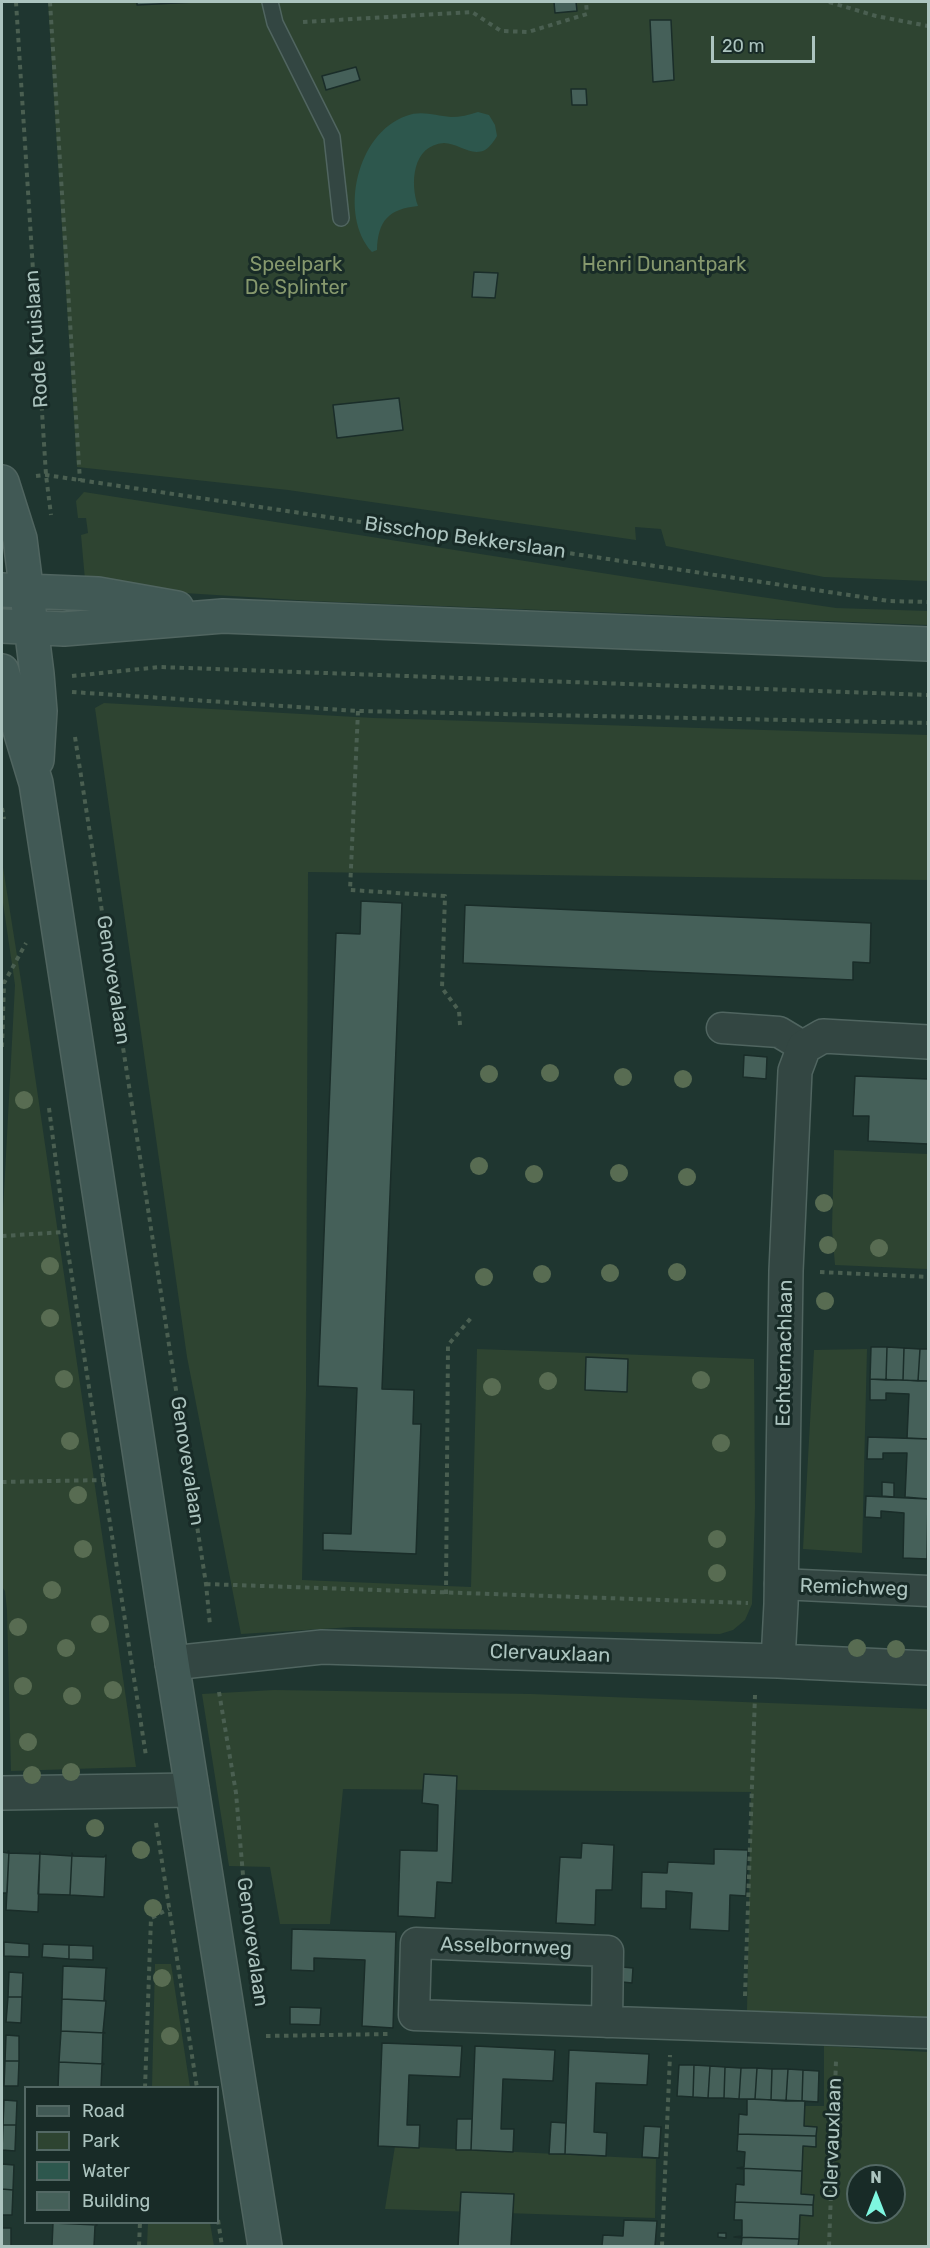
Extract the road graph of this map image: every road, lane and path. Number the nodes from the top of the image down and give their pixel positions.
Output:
1 (16, 2) edge
2 (50, 2) edge
3 (270, 2) edge
4 (586, 2) edge
5 (829, 2) edge
6 (275, 23) junction
7 (928, 26) edge
8 (341, 218) dead end
9 (46, 475) junction
10 (35, 476) dead end
11 (80, 481) junction
12 (2, 482) edge
13 (51, 522) dead end
14 (14, 590) edge
15 (928, 602) edge
16 (224, 616) junction
17 (16, 627) edge
18 (928, 644) edge
19 (2, 671) edge
20 (928, 694) edge
21 (358, 711) junction
22 (928, 723) edge
23 (73, 727) dead end
24 (36, 783) junction
25 (2, 808) edge
26 (6, 830) dead end
27 (28, 954) dead end
28 (460, 1025) dead end
29 (722, 1028) dead end
30 (928, 1042) edge
31 (2, 1047) edge
32 (804, 1047) junction
33 (48, 1104) dead end
34 (65, 1232) junction
35 (2, 1236) edge
36 (786, 1271) junction
37 (928, 1277) edge
38 (471, 1318) dead end
39 (104, 1480) junction
40 (2, 1482) edge
41 (206, 1584) junction
42 (928, 1591) edge
43 (446, 1594) junction
44 (780, 1594) junction
45 (214, 1660) junction
46 (767, 1661) junction
47 (172, 1663) junction
48 (928, 1668) edge
49 (151, 1790) junction
50 (192, 1790) junction
51 (2, 1793) edge
52 (244, 1881) dead end
53 (169, 1909) junction
54 (414, 2015) junction
55 (607, 2022) junction
56 (264, 2025) dead end
57 (671, 2025) junction
58 (744, 2027) junction
59 (837, 2030) junction
60 (928, 2033) edge
61 (145, 2086) edge
62 (197, 2086) edge
63 (140, 2224) edge
64 (219, 2224) edge
65 (139, 2247) edge
66 (222, 2247) edge
67 (265, 2247) edge
68 (662, 2247) edge
69 (829, 2247) edge

1 - 9 path, Rode Kruislaan
2 - 11 path
3 - 6 lane
4 - 6 path
5 - 7 path
6 - 8 lane
9 - 10 path, Bisschop Bekkerslaan
9 - 11 path, Bisschop Bekkerslaan
9 - 13 path, Rode Kruislaan
11 - 15 path, Bisschop Bekkerslaan
12 - 14 main road
14 - 16 main road
14 - 17 main road, Genovevalaan
16 - 17 main road
16 - 18 main road
17 - 24 main road, Genovevalaan
19 - 24 main road, Genovevalaan
20 - 21 path
21 - 22 path
21 - 28 path
23 - 41 path, Genovevalaan
24 - 47 main road, Genovevalaan
25 - 26 path
27 - 31 path
29 - 32 street
30 - 32 street
32 - 36 street, Echternachlaan
33 - 34 path
34 - 35 path
34 - 39 path
36 - 37 path
36 - 44 street, Echternachlaan
38 - 43 path
39 - 40 path
39 - 49 path
41 - 43 path
41 - 45 path, Genovevalaan
42 - 44 street, Remichweg
43 - 44 path
44 - 46 street, Echternachlaan
45 - 46 street, Clervauxlaan
45 - 47 street, Clervauxlaan
45 - 52 path, Genovevalaan
46 - 48 street, Clervauxlaan
46 - 58 path
47 - 50 main road, Genovevalaan
49 - 50 street
49 - 51 street
49 - 53 path
50 - 67 main road, Genovevalaan
53 - 61 path
53 - 62 path
54 - 55 street
54 - 55 street, Asselbornweg
54 - 56 path, Genovevalaan
55 - 57 street
57 - 58 street
57 - 68 path
58 - 59 street
59 - 60 street
59 - 69 path, Clervauxlaan
63 - 65 path
64 - 66 path

